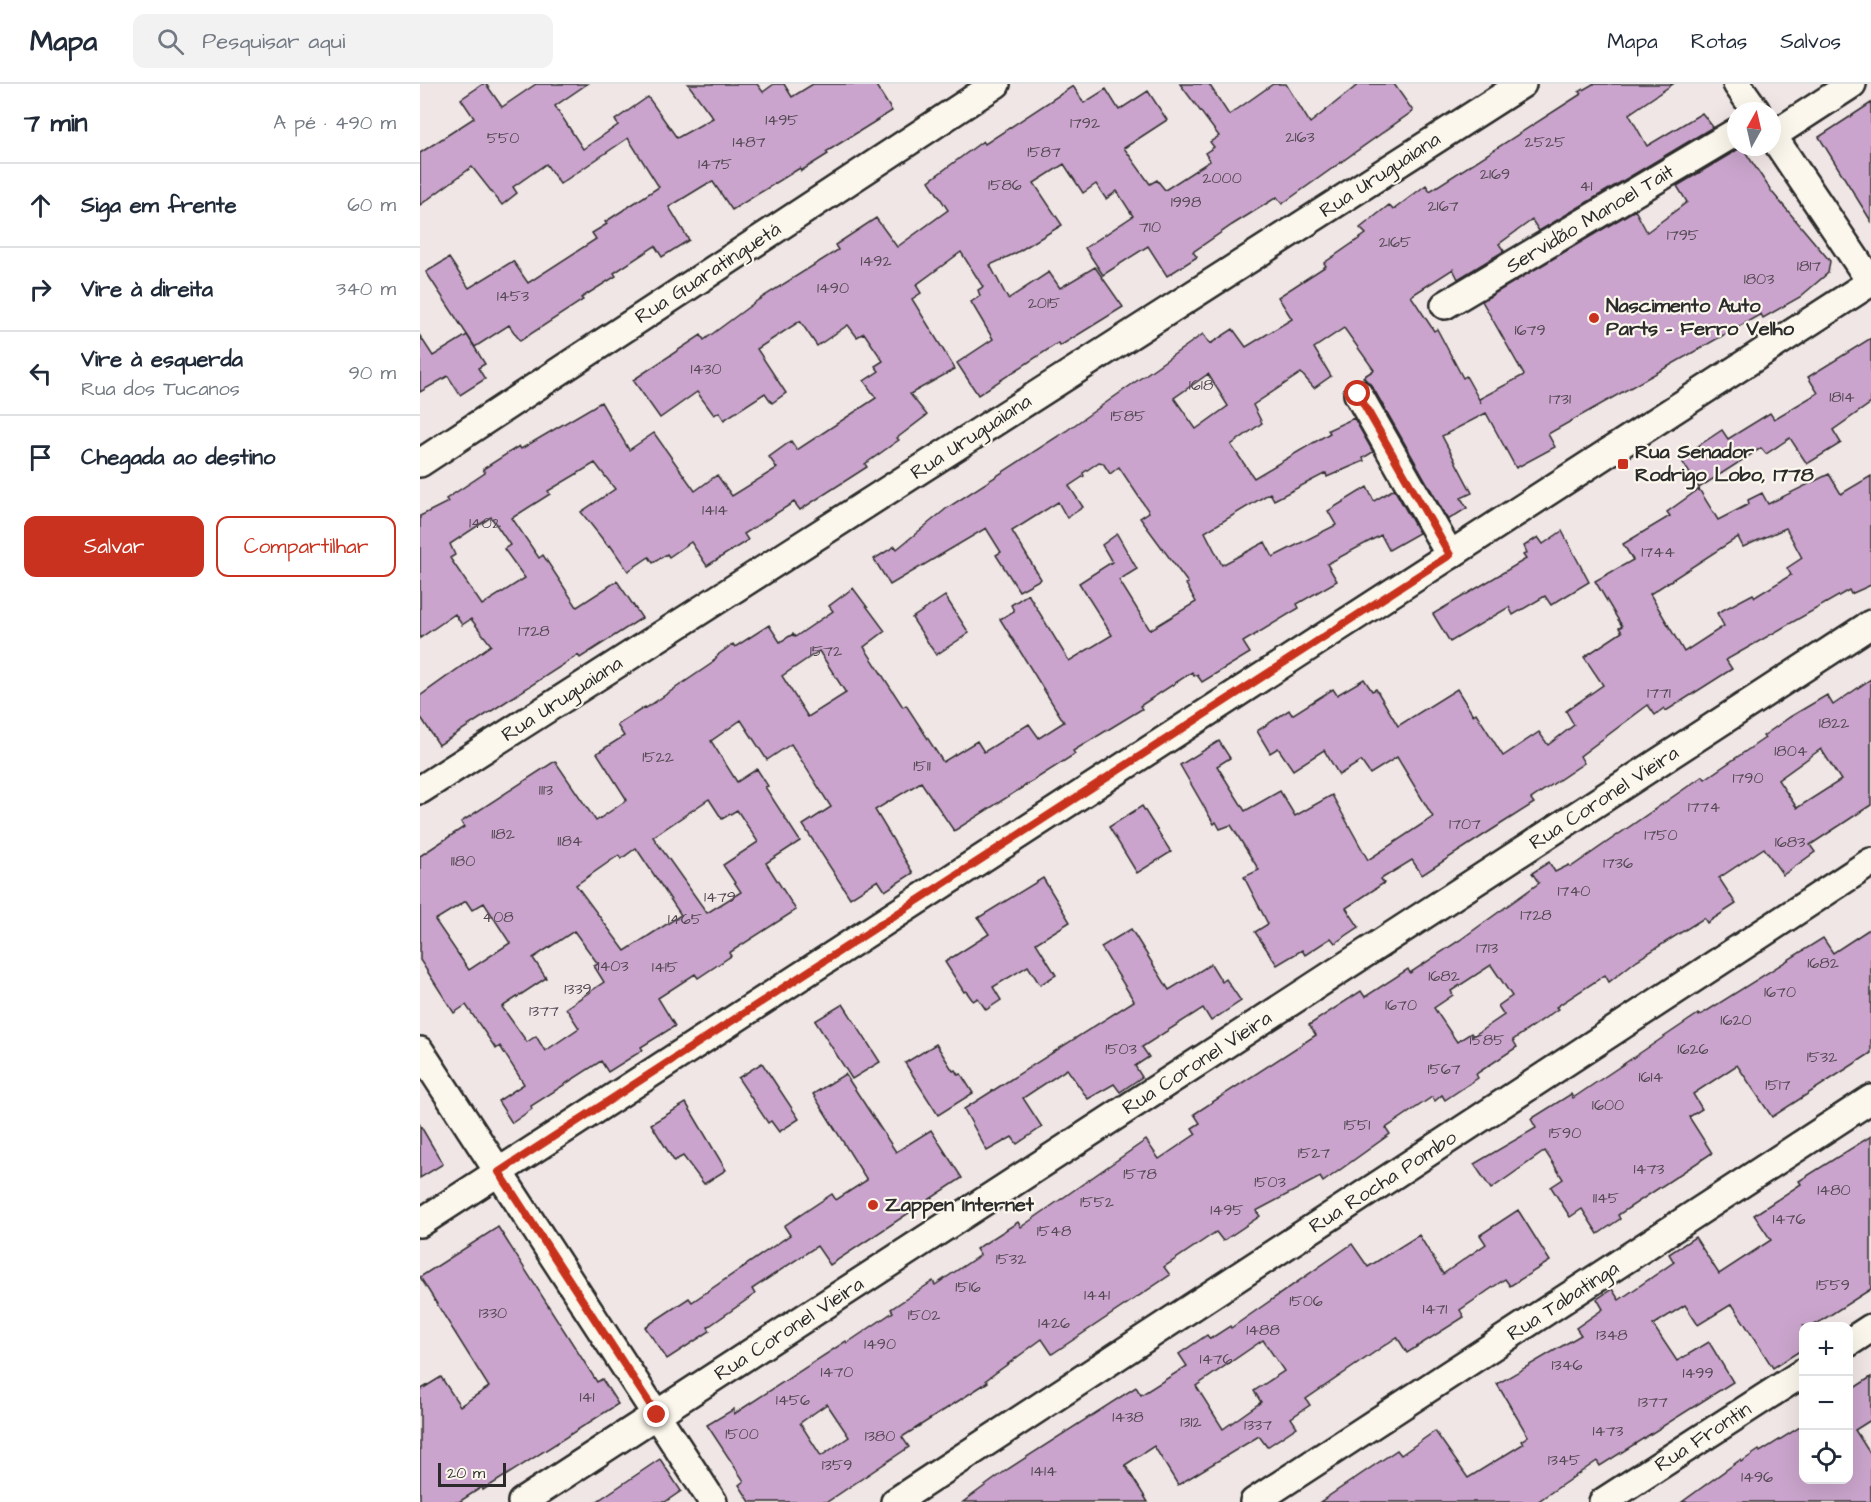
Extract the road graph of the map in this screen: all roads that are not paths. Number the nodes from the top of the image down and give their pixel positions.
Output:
1 (996, 84) edge
2 (1522, 84) edge
3 (1737, 84) edge
4 (1852, 84) edge
5 (1750, 102) edge
6 (1781, 130) edge
7 (1727, 137) edge
8 (1781, 149) edge
9 (1871, 282) edge
10 (1445, 305) dead end
11 (1358, 394) dead end
12 (420, 463) edge
13 (1450, 555) junction
14 (1871, 624) edge
15 (420, 790) edge
16 (1871, 862) edge
17 (420, 1051) edge
18 (1871, 1099) edge
19 (499, 1172) junction
20 (420, 1223) edge
21 (1871, 1328) edge
22 (1853, 1340) edge
23 (1799, 1375) edge
24 (657, 1415) junction
25 (522, 1502) edge
26 (713, 1502) edge
27 (895, 1502) edge
28 (1254, 1502) edge
29 (1603, 1502) edge

1 - 12 street, Rua Guaratinguetá
2 - 15 street, Rua Uruguaiana
3 - 5 street
4 - 6 street
7 - 10 street, Servidão Manoel Tait
8 - 9 street
9 - 13 street
11 - 13 street
13 - 19 street
14 - 24 street, Rua Coronel Vieira
16 - 27 street, Rua Rocha Pombo
17 - 19 street
18 - 28 street, Rua Tabatinga
19 - 20 street
19 - 24 street
21 - 22 street
23 - 29 street, Rua Frontin
24 - 25 street, Rua Coronel Vieira
24 - 26 street

